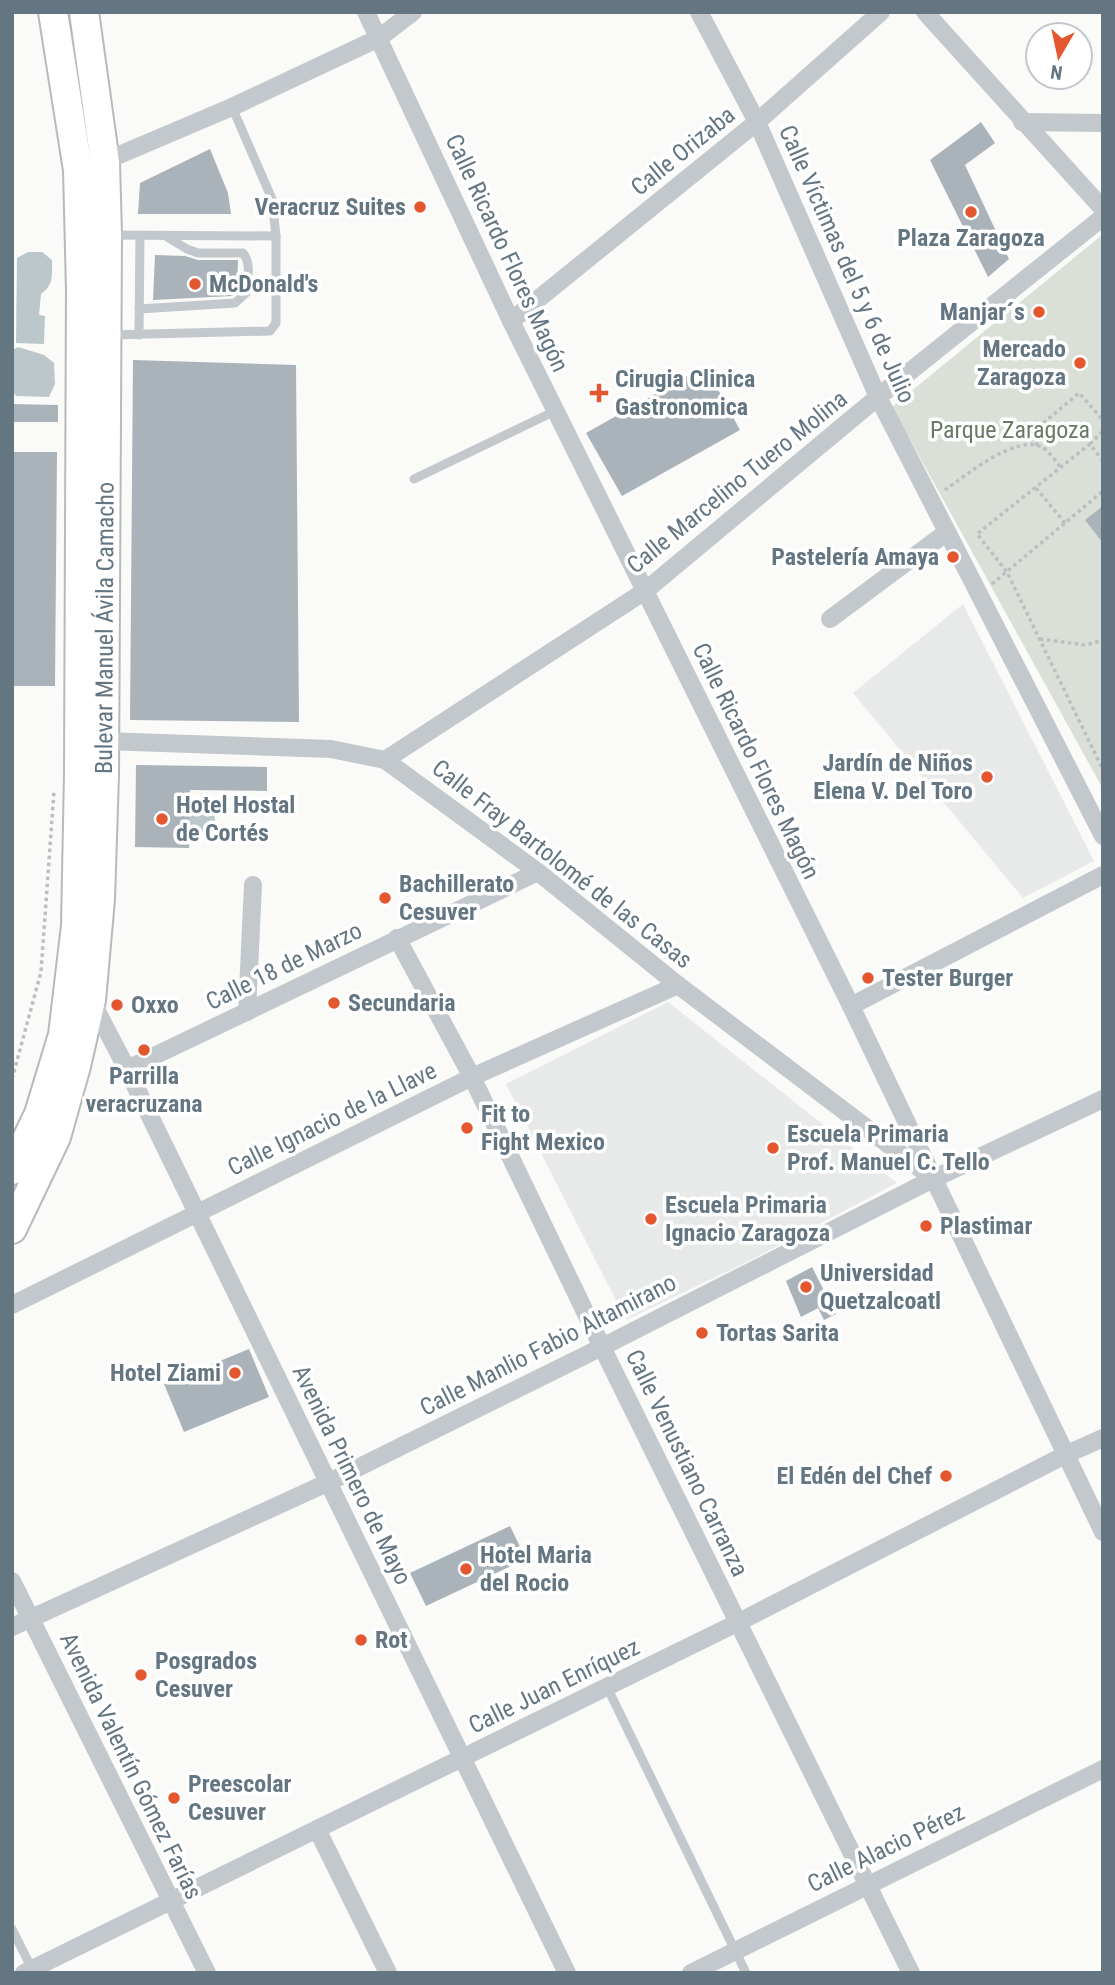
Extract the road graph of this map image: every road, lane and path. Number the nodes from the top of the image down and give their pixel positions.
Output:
1 (53, 12) edge
2 (84, 12) edge
3 (366, 12) edge
4 (413, 12) edge
5 (699, 12) edge
6 (881, 12) edge
7 (925, 12) edge
8 (379, 38) junction
9 (232, 107) junction
10 (757, 122) junction
11 (1022, 122) junction
12 (1103, 123) edge
13 (105, 163) junction
14 (78, 170) junction
15 (1103, 209) edge
16 (1103, 217) edge
17 (107, 235) junction
18 (140, 236) junction
19 (165, 236) junction
20 (276, 236) junction
21 (139, 309) junction
22 (510, 321) junction
23 (106, 335) junction
24 (139, 335) junction
25 (878, 397) junction
26 (555, 411) junction
27 (1103, 420) edge
28 (1103, 431) edge
29 (1090, 444) junction
30 (1041, 447) junction
31 (1103, 461) edge
32 (1061, 468) junction
33 (414, 479) dead end
34 (1036, 488) junction
35 (1103, 491) edge
36 (931, 501) junction
37 (1065, 523) junction
38 (947, 532) junction
39 (1007, 572) junction
40 (645, 591) junction
41 (830, 619) dead end
42 (1040, 639) junction
43 (1103, 640) edge
44 (104, 741) junction
45 (385, 760) junction
46 (1103, 769) edge
47 (1103, 836) edge
48 (538, 872) junction
49 (1103, 875) edge
50 (253, 885) dead end
51 (397, 938) junction
52 (678, 985) junction
53 (91, 1000) junction
54 (851, 1006) junction
55 (247, 1012) junction
56 (127, 1069) junction
57 (472, 1077) junction
58 (1103, 1099) edge
59 (12, 1170) edge
60 (933, 1179) junction
61 (197, 1212) junction
62 (12, 1228) edge
63 (12, 1305) edge
64 (602, 1347) junction
65 (1103, 1438) edge
66 (1065, 1455) junction
67 (329, 1482) junction
68 (1103, 1532) edge
69 (12, 1581) edge
70 (30, 1617) junction
71 (739, 1622) junction
72 (12, 1627) edge
73 (607, 1687) junction
74 (462, 1758) junction
75 (1103, 1769) edge
76 (317, 1829) junction
77 (867, 1885) junction
78 (171, 1901) junction
79 (12, 1929) edge
80 (735, 1950) junction
81 (30, 1971) edge
82 (207, 1973) edge
83 (388, 1973) edge
84 (567, 1973) edge
85 (691, 1973) edge
86 (746, 1973) edge
87 (911, 1973) edge

1 - 14 main road, Bulevar Manuel Ávila Camacho
2 - 13 main road, Bulevar Manuel Ávila Camacho
3 - 8 street, Calle Ricardo Flores Magón
4 - 8 street
5 - 10 street, Calle Víctimas del 5 y 6 de Julio
6 - 10 street, Calle Orizaba
7 - 11 street
8 - 9 street
8 - 22 street, Calle Ricardo Flores Magón
9 - 13 street
9 - 20 lane
10 - 22 street, Calle Orizaba
10 - 25 street, Calle Víctimas del 5 y 6 de Julio
11 - 12 street
11 - 15 street
13 - 14 street
13 - 17 main road, Bulevar Manuel Ávila Camacho
14 - 59 main road, Bulevar Manuel Ávila Camacho
16 - 25 street, Calle Marcelino Tuero Molina
17 - 18 lane
17 - 23 main road, Bulevar Manuel Ávila Camacho
18 - 19 lane
18 - 21 lane
19 - 20 lane
19 - 21 lane
20 - 24 lane
21 - 24 lane
22 - 26 street, Calle Ricardo Flores Magón
23 - 24 lane
23 - 44 main road, Bulevar Manuel Ávila Camacho
25 - 36 street, Calle Víctimas del 5 y 6 de Julio
25 - 40 street, Calle Marcelino Tuero Molina
26 - 33 lane
26 - 40 street, Calle Ricardo Flores Magón
27 - 30 path
28 - 29 path
29 - 31 path
29 - 32 path
30 - 32 path
30 - 36 path
32 - 34 path
34 - 37 path
34 - 39 path
35 - 37 path
36 - 38 street, Calle Víctimas del 5 y 6 de Julio
37 - 39 path
38 - 41 street
38 - 47 street, Calle Víctimas del 5 y 6 de Julio
39 - 42 path
40 - 45 street, Calle Marcelino Tuero Molina
40 - 54 street, Calle Ricardo Flores Magón
42 - 43 path
42 - 46 path
44 - 45 street, Calle Fray Bartolomé de las Casas
44 - 53 main road, Bulevar Manuel Ávila Camacho
45 - 48 street, Calle Fray Bartolomé de las Casas
48 - 51 street, Calle 18 de Marzo
48 - 52 street, Calle Fray Bartolomé de las Casas
49 - 54 street
50 - 55 street
51 - 55 street, Calle 18 de Marzo
51 - 57 street, Calle Venustiano Carranza
52 - 57 street, Calle Ignacio de la Llave
52 - 60 street, Calle Fray Bartolomé de las Casas
53 - 56 street, Avenida Primero de Mayo
53 - 62 main road, Bulevar Manuel Ávila Camacho
54 - 60 street, Calle Ricardo Flores Magón
55 - 56 street, Calle 18 de Marzo
56 - 61 street, Avenida Primero de Mayo
57 - 61 street, Calle Ignacio de la Llave
57 - 64 street, Calle Venustiano Carranza
58 - 60 street, Calle Manlio Fabio Altamirano
60 - 64 street, Calle Manlio Fabio Altamirano
60 - 66 street, Calle Ricardo Flores Magón
61 - 63 street, Calle Ignacio de la Llave
61 - 67 street, Avenida Primero de Mayo
64 - 67 street, Calle Manlio Fabio Altamirano
64 - 71 street, Calle Venustiano Carranza
65 - 66 street, Calle Juan Enríquez
66 - 68 street, Calle Ricardo Flores Magón
66 - 71 street, Calle Juan Enríquez
67 - 70 street, Calle Manlio Fabio Altamirano
67 - 74 street, Avenida Primero de Mayo
69 - 70 street, Avenida Valentín Gómez Farías
70 - 72 street, Calle Manlio Fabio Altamirano
70 - 78 street, Avenida Valentín Gómez Farías
71 - 73 street, Calle Juan Enríquez
71 - 77 street, Calle Venustiano Carranza
73 - 74 street, Calle Juan Enríquez
73 - 80 lane
74 - 76 street, Calle Juan Enríquez
74 - 84 street, Avenida Primero de Mayo
75 - 77 street, Calle Alacio Pérez
76 - 78 street, Calle Juan Enríquez
76 - 83 street
77 - 80 street, Calle Alacio Pérez
77 - 87 street, Calle Venustiano Carranza
78 - 81 street, Calle Juan Enríquez
78 - 82 street, Avenida Valentín Gómez Farías
79 - 81 lane
80 - 85 street, Calle Alacio Pérez
80 - 86 lane

